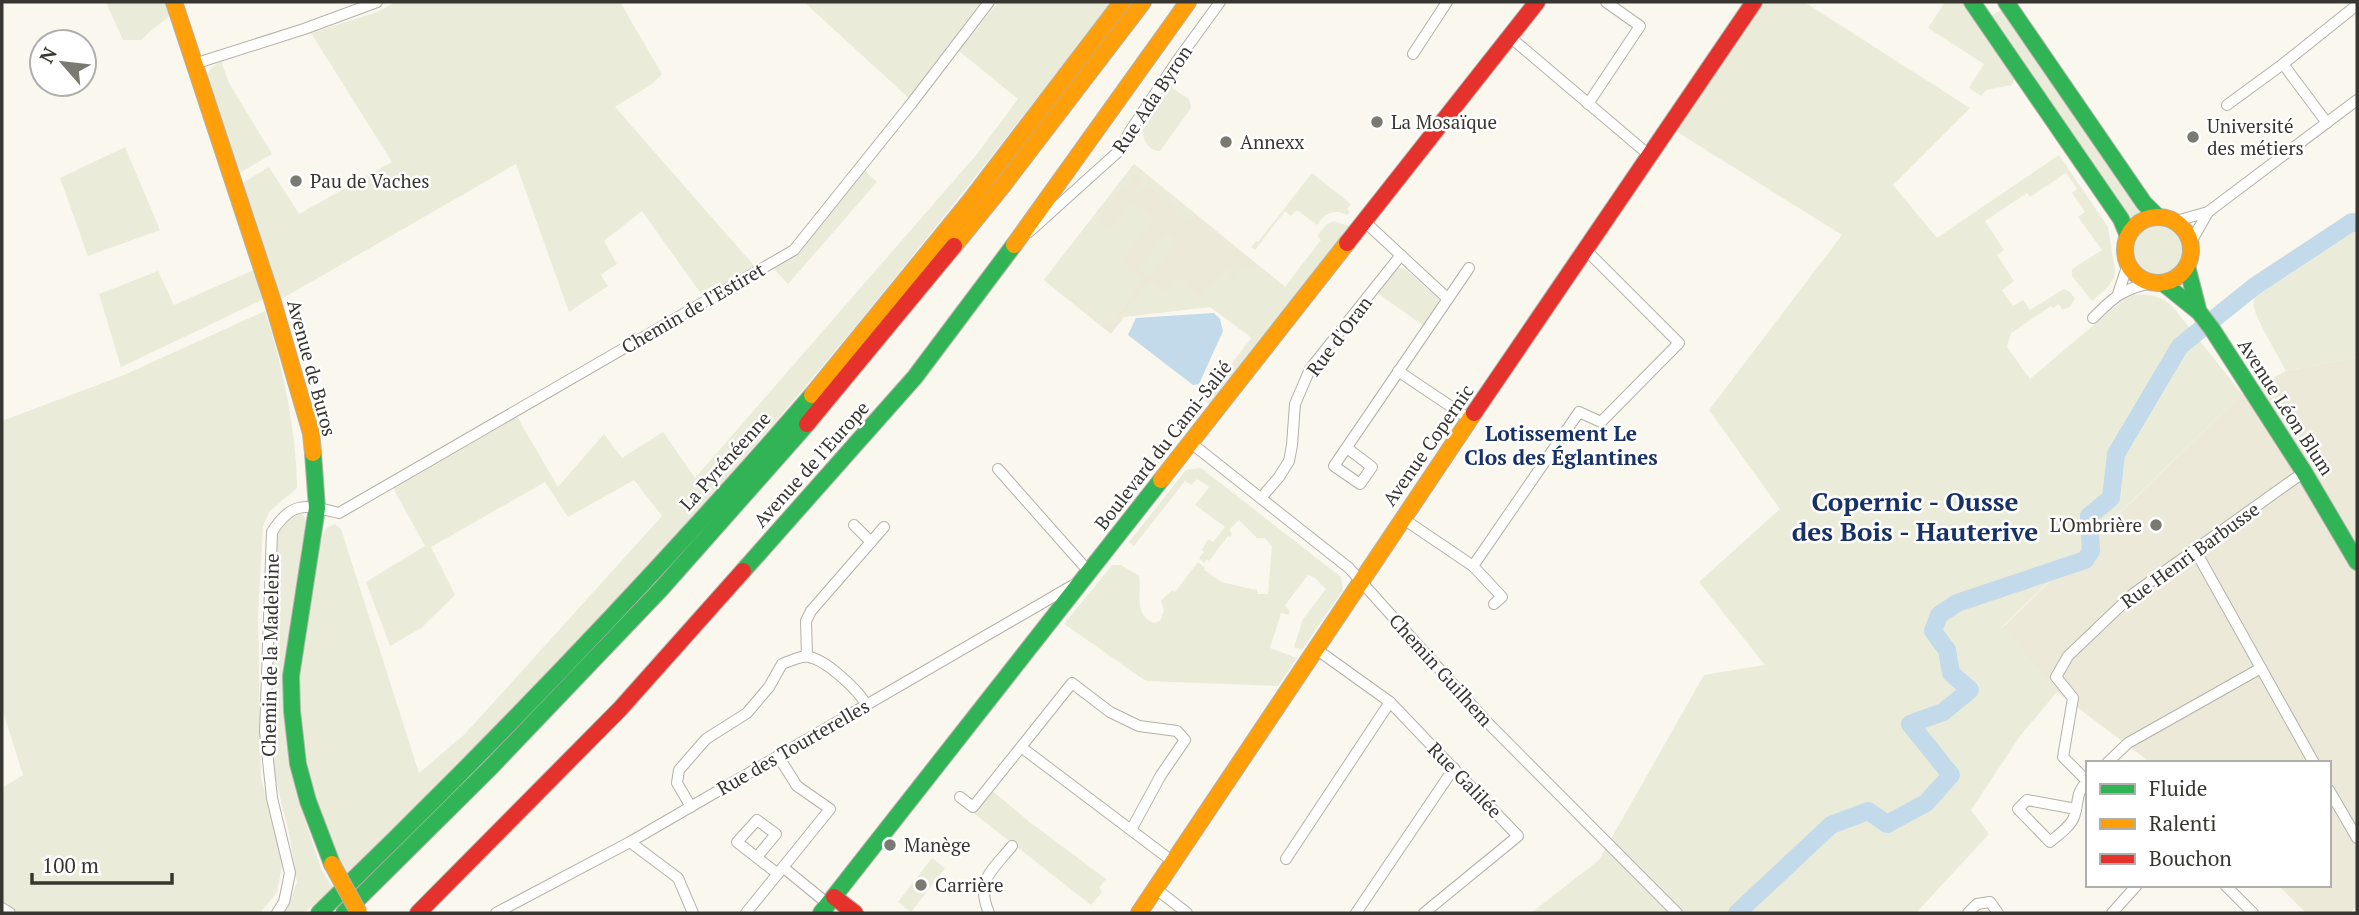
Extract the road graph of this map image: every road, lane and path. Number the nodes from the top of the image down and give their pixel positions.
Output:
1 (174, 2) edge
2 (377, 2) edge
3 (989, 2) edge
4 (1122, 2) edge
5 (1143, 2) edge
6 (1188, 2) edge
7 (1220, 2) edge
8 (1447, 2) edge
9 (1537, 2) edge
10 (1606, 2) edge
11 (1972, 2) edge
12 (2006, 2) edge
13 (1750, 3) edge
14 (2357, 5) edge
15 (1510, 37) junction
16 (1413, 54) dead end
17 (194, 64) junction
18 (2283, 64) junction
19 (2357, 100) edge
20 (1588, 104) junction
21 (2227, 105) dead end
22 (2327, 123) junction
23 (1649, 155) junction
24 (2208, 212) junction
25 (2157, 216) junction
26 (1364, 221) junction
27 (2176, 221) junction
28 (2128, 236) junction
29 (2191, 242) junction
30 (1013, 245) junction
31 (1585, 249) junction
32 (1401, 255) junction
33 (2128, 264) junction
34 (2187, 267) junction
35 (1469, 268) dead end
36 (2158, 283) junction
37 (2118, 293) junction
38 (1447, 298) junction
39 (2093, 318) dead end
40 (2205, 320) junction
41 (1398, 371) junction
42 (1471, 419) junction
43 (1191, 443) junction
44 (1347, 448) dead end
45 (998, 468) dead end
46 (2304, 472) junction
47 (1261, 498) junction
48 (317, 508) junction
49 (1402, 518) junction
50 (854, 525) dead end
51 (884, 527) dead end
52 (871, 542) junction
53 (2195, 550) junction
54 (2357, 562) edge
55 (1473, 566) junction
56 (1088, 575) junction
57 (1361, 581) junction
58 (1494, 604) dead end
59 (1316, 649) junction
60 (807, 656) junction
61 (2261, 668) junction
62 (1390, 702) junction
63 (866, 704) junction
64 (1021, 747) junction
65 (778, 756) junction
66 (2109, 761) edge
67 (2313, 761) edge
68 (1454, 768) junction
69 (2086, 779) edge
70 (2086, 783) edge
71 (2331, 793) edge
72 (960, 797) dead end
73 (691, 807) junction
74 (2076, 809) junction
75 (1131, 831) junction
76 (2357, 838) edge
77 (631, 842) junction
78 (1012, 846) dead end
79 (757, 857) dead end
80 (1286, 859) dead end
81 (1172, 861) junction
82 (781, 871) junction
83 (2135, 887) edge
84 (2227, 887) edge
85 (1155, 888) junction
86 (828, 905) edge
87 (2, 908) edge
88 (10, 913) edge
89 (277, 913) edge
90 (318, 913) edge
91 (344, 913) edge
92 (359, 913) edge
93 (418, 913) edge
94 (496, 913) edge
95 (693, 913) edge
96 (746, 913) edge
97 (855, 913) edge
98 (989, 913) edge
99 (1139, 913) edge
100 (1187, 913) edge
101 (1356, 913) edge
102 (1424, 913) edge
103 (1677, 913) edge
104 (1968, 913) edge
105 (1998, 913) edge
106 (2112, 913) edge
107 (2253, 913) edge

1 - 17 main road, Avenue de Buros
2 - 17 street
3 - 48 street, Chemin de l'Estiret
4 - 90 main road, La Pyrénéenne
5 - 91 main road, La Pyrénéenne
6 - 30 main road, Avenue de l'Europe
7 - 30 street, Rue Ada Byron
8 - 16 street
9 - 15 main road, Boulevard du Cami-Salié
10 - 20 street
11 - 28 main road
12 - 25 main road
13 - 23 main road, Avenue Copernic
14 - 18 street
15 - 20 street
15 - 26 main road, Boulevard du Cami-Salié
17 - 48 main road, Avenue de Buros
18 - 21 street
18 - 22 street
19 - 22 street
20 - 23 street
22 - 24 street
23 - 31 main road, Avenue Copernic
24 - 27 street
24 - 29 street
25 - 27 main road
25 - 28 main road
26 - 32 street
26 - 43 main road, Boulevard du Cami-Salié
27 - 29 main road
28 - 33 main road
29 - 34 main road
30 - 93 main road, Avenue de l'Europe
31 - 42 main road, Avenue Copernic
31 - 55 street
32 - 38 street
32 - 47 street, Rue d'Oran
33 - 36 main road
33 - 37 street
34 - 36 main road
34 - 40 main road, Avenue Léon Blum
35 - 38 street
36 - 37 street
36 - 40 main road, Avenue Léon Blum
37 - 39 street
38 - 41 street
40 - 46 main road, Avenue Léon Blum
41 - 42 street
41 - 44 street
42 - 49 main road, Avenue Copernic
43 - 47 street, Chemin Guilhem
43 - 56 main road, Boulevard du Cami-Salié
45 - 56 street
46 - 53 street, Rue Henri Barbusse
46 - 54 main road, Avenue Léon Blum
47 - 57 street, Chemin Guilhem
48 - 89 street, Chemin de la Madeleine
48 - 92 main road, Avenue de Buros, bridge
49 - 55 street
49 - 57 main road, Avenue Copernic
50 - 52 street
51 - 52 street
52 - 60 street
53 - 61 street
53 - 69 street, Rue Henri Barbusse
55 - 58 street
56 - 63 street, Rue des Tourterelles
56 - 86 main road, Boulevard du Cami-Salié
57 - 59 main road, Avenue Copernic
57 - 103 street, Chemin Guilhem
59 - 62 street, Rue Galilée
59 - 81 main road, Avenue Copernic
60 - 63 street
60 - 73 street
61 - 66 street
61 - 67 street
62 - 68 street, Rue Galilée
62 - 80 street
63 - 65 street, Rue des Tourterelles
64 - 72 street
64 - 75 street
64 - 75 street
65 - 73 street, Rue des Tourterelles
65 - 82 street
68 - 101 street
68 - 102 street, Rue Galilée
70 - 74 street
71 - 76 street
73 - 77 street, Rue des Tourterelles
74 - 74 street
75 - 81 street
77 - 94 street, Rue des Tourterelles
77 - 95 street
78 - 98 street
79 - 82 street
81 - 85 main road, Avenue Copernic
82 - 86 street
82 - 96 street
83 - 106 street
84 - 107 street
85 - 99 main road, Avenue Copernic
85 - 100 street
86 - 97 main road
87 - 88 street
104 - 105 street

